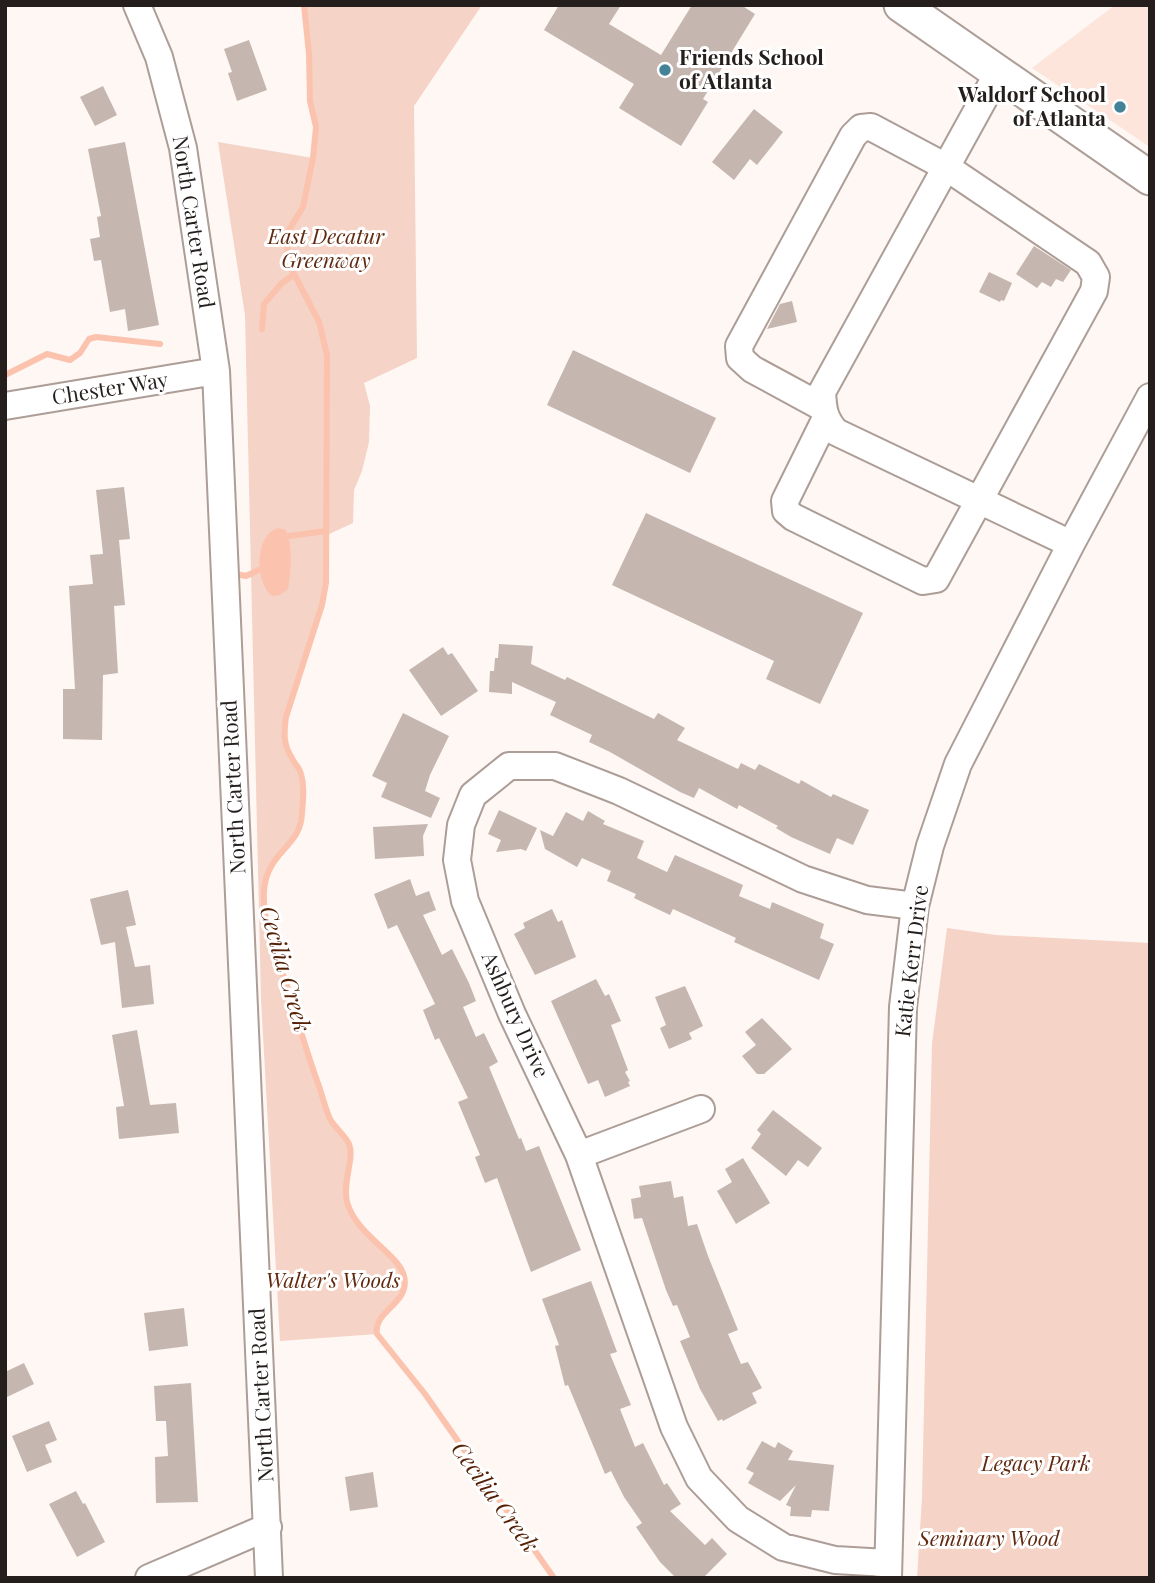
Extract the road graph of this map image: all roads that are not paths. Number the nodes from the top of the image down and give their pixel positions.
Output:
1 (137, 5) edge
2 (901, 5) edge
3 (998, 73) junction
4 (946, 167) junction
5 (1150, 178) edge
6 (216, 371) junction
7 (1150, 397) edge
8 (5, 406) edge
9 (824, 414) junction
10 (979, 501) junction
11 (1071, 544) junction
12 (915, 906) junction
13 (701, 1109) dead end
14 (579, 1155) junction
15 (268, 1527) junction
16 (888, 1570) edge
17 (149, 1578) edge
18 (269, 1578) edge

1 - 6 street, North Carter Road
2 - 3 main road
3 - 4 street
3 - 5 main road
4 - 9 street
4 - 9 street
4 - 10 street
6 - 8 street, Chester Way
6 - 15 street, North Carter Road
7 - 11 street, Katie Kerr Drive
9 - 10 street
9 - 10 street
10 - 11 street
11 - 12 street, Katie Kerr Drive
12 - 14 street, Ashbury Drive
12 - 16 street, Katie Kerr Drive
13 - 14 street
14 - 16 street, Ashbury Drive
15 - 17 street
15 - 18 street, North Carter Road

